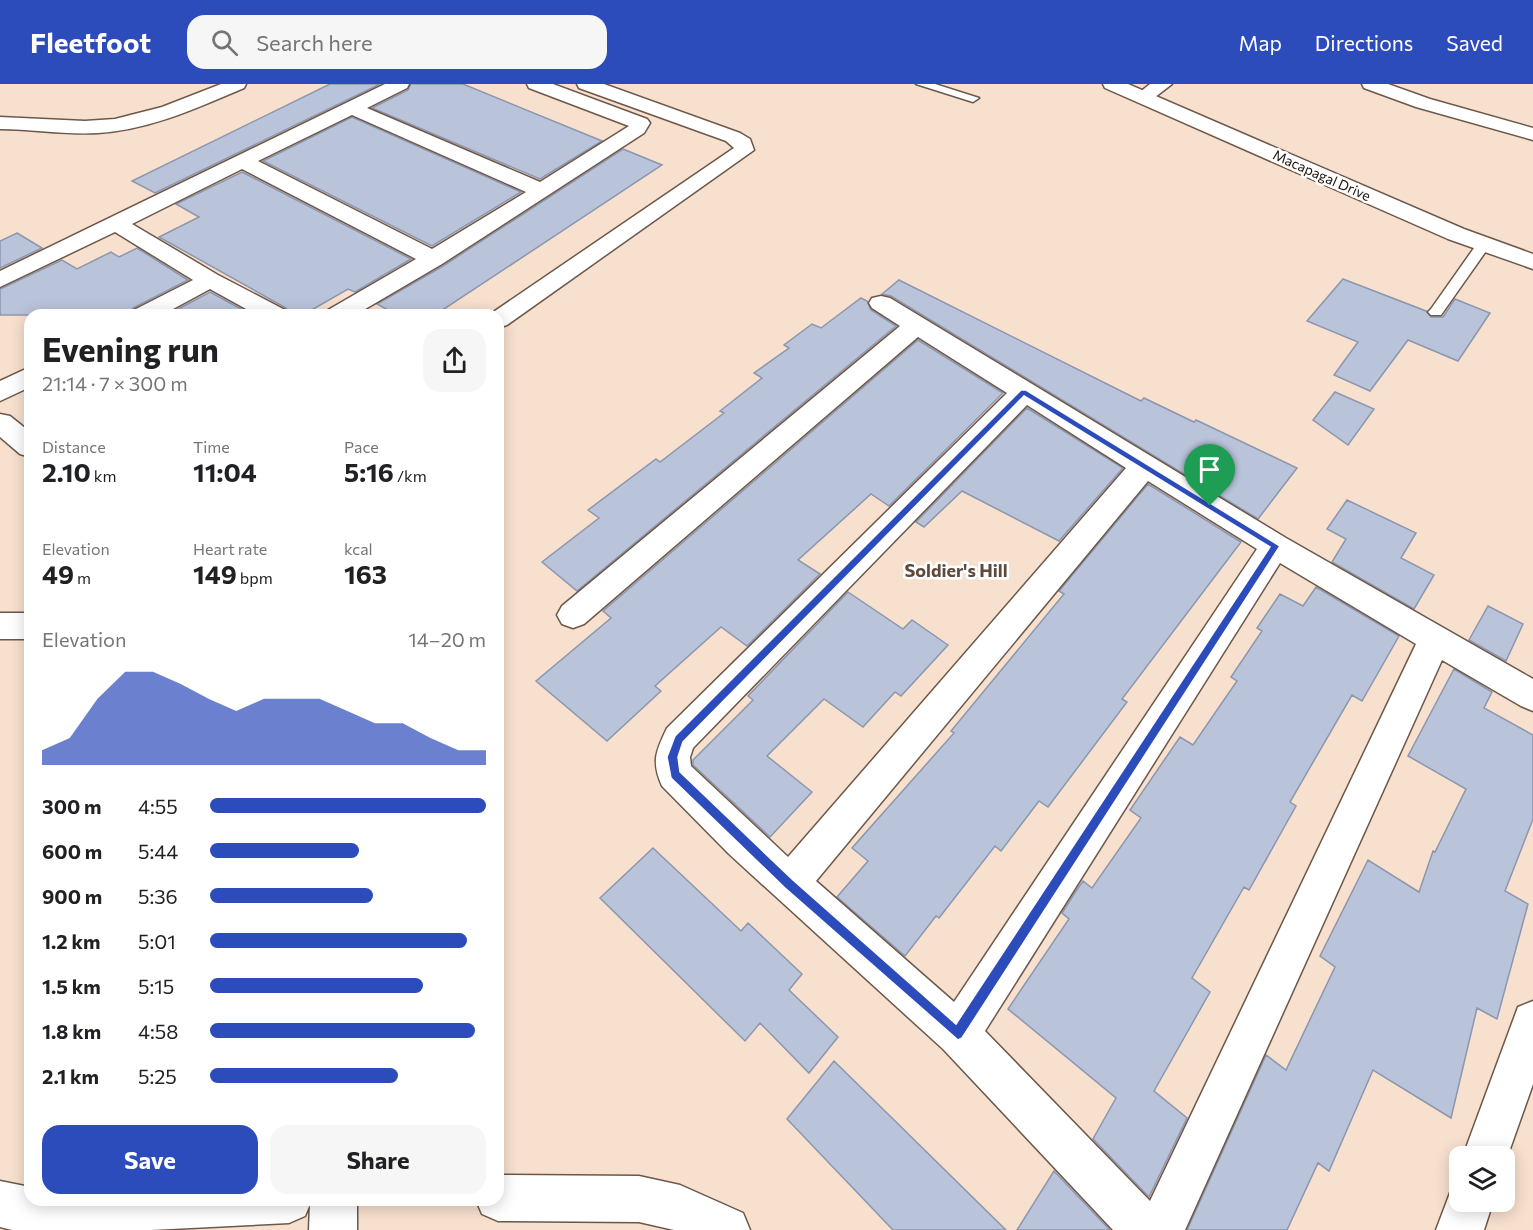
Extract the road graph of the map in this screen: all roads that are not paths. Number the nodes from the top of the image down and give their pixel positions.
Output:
1 (237, 84) edge
2 (400, 84) edge
3 (536, 84) edge
4 (586, 84) edge
5 (922, 84) edge
6 (1112, 84) edge
7 (1163, 84) edge
8 (1371, 84) edge
9 (1414, 84) edge
10 (1143, 97) junction
11 (973, 98) dead end
12 (349, 107) junction
13 (1533, 118) edge
14 (0, 123) edge
15 (1533, 134) edge
16 (241, 161) junction
17 (542, 191) junction
18 (115, 223) junction
19 (1484, 244) junction
20 (434, 259) junction
21 (1533, 262) edge
22 (0, 280) edge
23 (210, 280) junction
24 (881, 303) dead end
25 (154, 309) edge
26 (265, 309) edge
27 (347, 309) edge
28 (1436, 312) dead end
29 (504, 316) edge
30 (916, 325) junction
31 (24, 379) edge
32 (0, 392) edge
33 (1024, 392) junction
34 (0, 423) edge
35 (24, 442) edge
36 (1144, 466) junction
37 (1275, 546) junction
38 (573, 615) dead end
39 (0, 626) edge
40 (24, 626) edge
41 (1434, 641) junction
42 (1533, 696) edge
43 (789, 884) junction
44 (1533, 1022) edge
45 (958, 1034) junction
46 (1490, 1146) edge
47 (504, 1198) edge
48 (182, 1206) edge
49 (334, 1206) edge
50 (1466, 1212) edge
51 (24, 1215) edge
52 (682, 1219) edge
53 (333, 1230) edge
54 (726, 1230) edge
55 (1145, 1230) edge
56 (1161, 1230) edge
57 (1460, 1230) edge

1 - 14 street
2 - 12 street
3 - 17 street
4 - 29 street
5 - 11 lane
6 - 10 street, Macapagal Drive
7 - 10 street
8 - 15 street
9 - 13 street
10 - 19 street, Macapagal Drive
12 - 16 street
12 - 17 street
16 - 18 street
16 - 20 street
17 - 20 street
18 - 22 street
18 - 23 street
19 - 21 street, Macapagal Drive
19 - 28 lane
20 - 27 street
23 - 25 street
23 - 26 street
24 - 30 street
30 - 33 street
30 - 38 street
31 - 32 street
33 - 36 street
33 - 43 street
34 - 35 street
36 - 37 street
36 - 43 street
37 - 41 street
37 - 45 street
39 - 40 street
41 - 42 street
41 - 56 street
43 - 45 street
44 - 46 street
45 - 55 street
47 - 52 street
48 - 51 street
49 - 53 street
50 - 57 street
52 - 54 street

